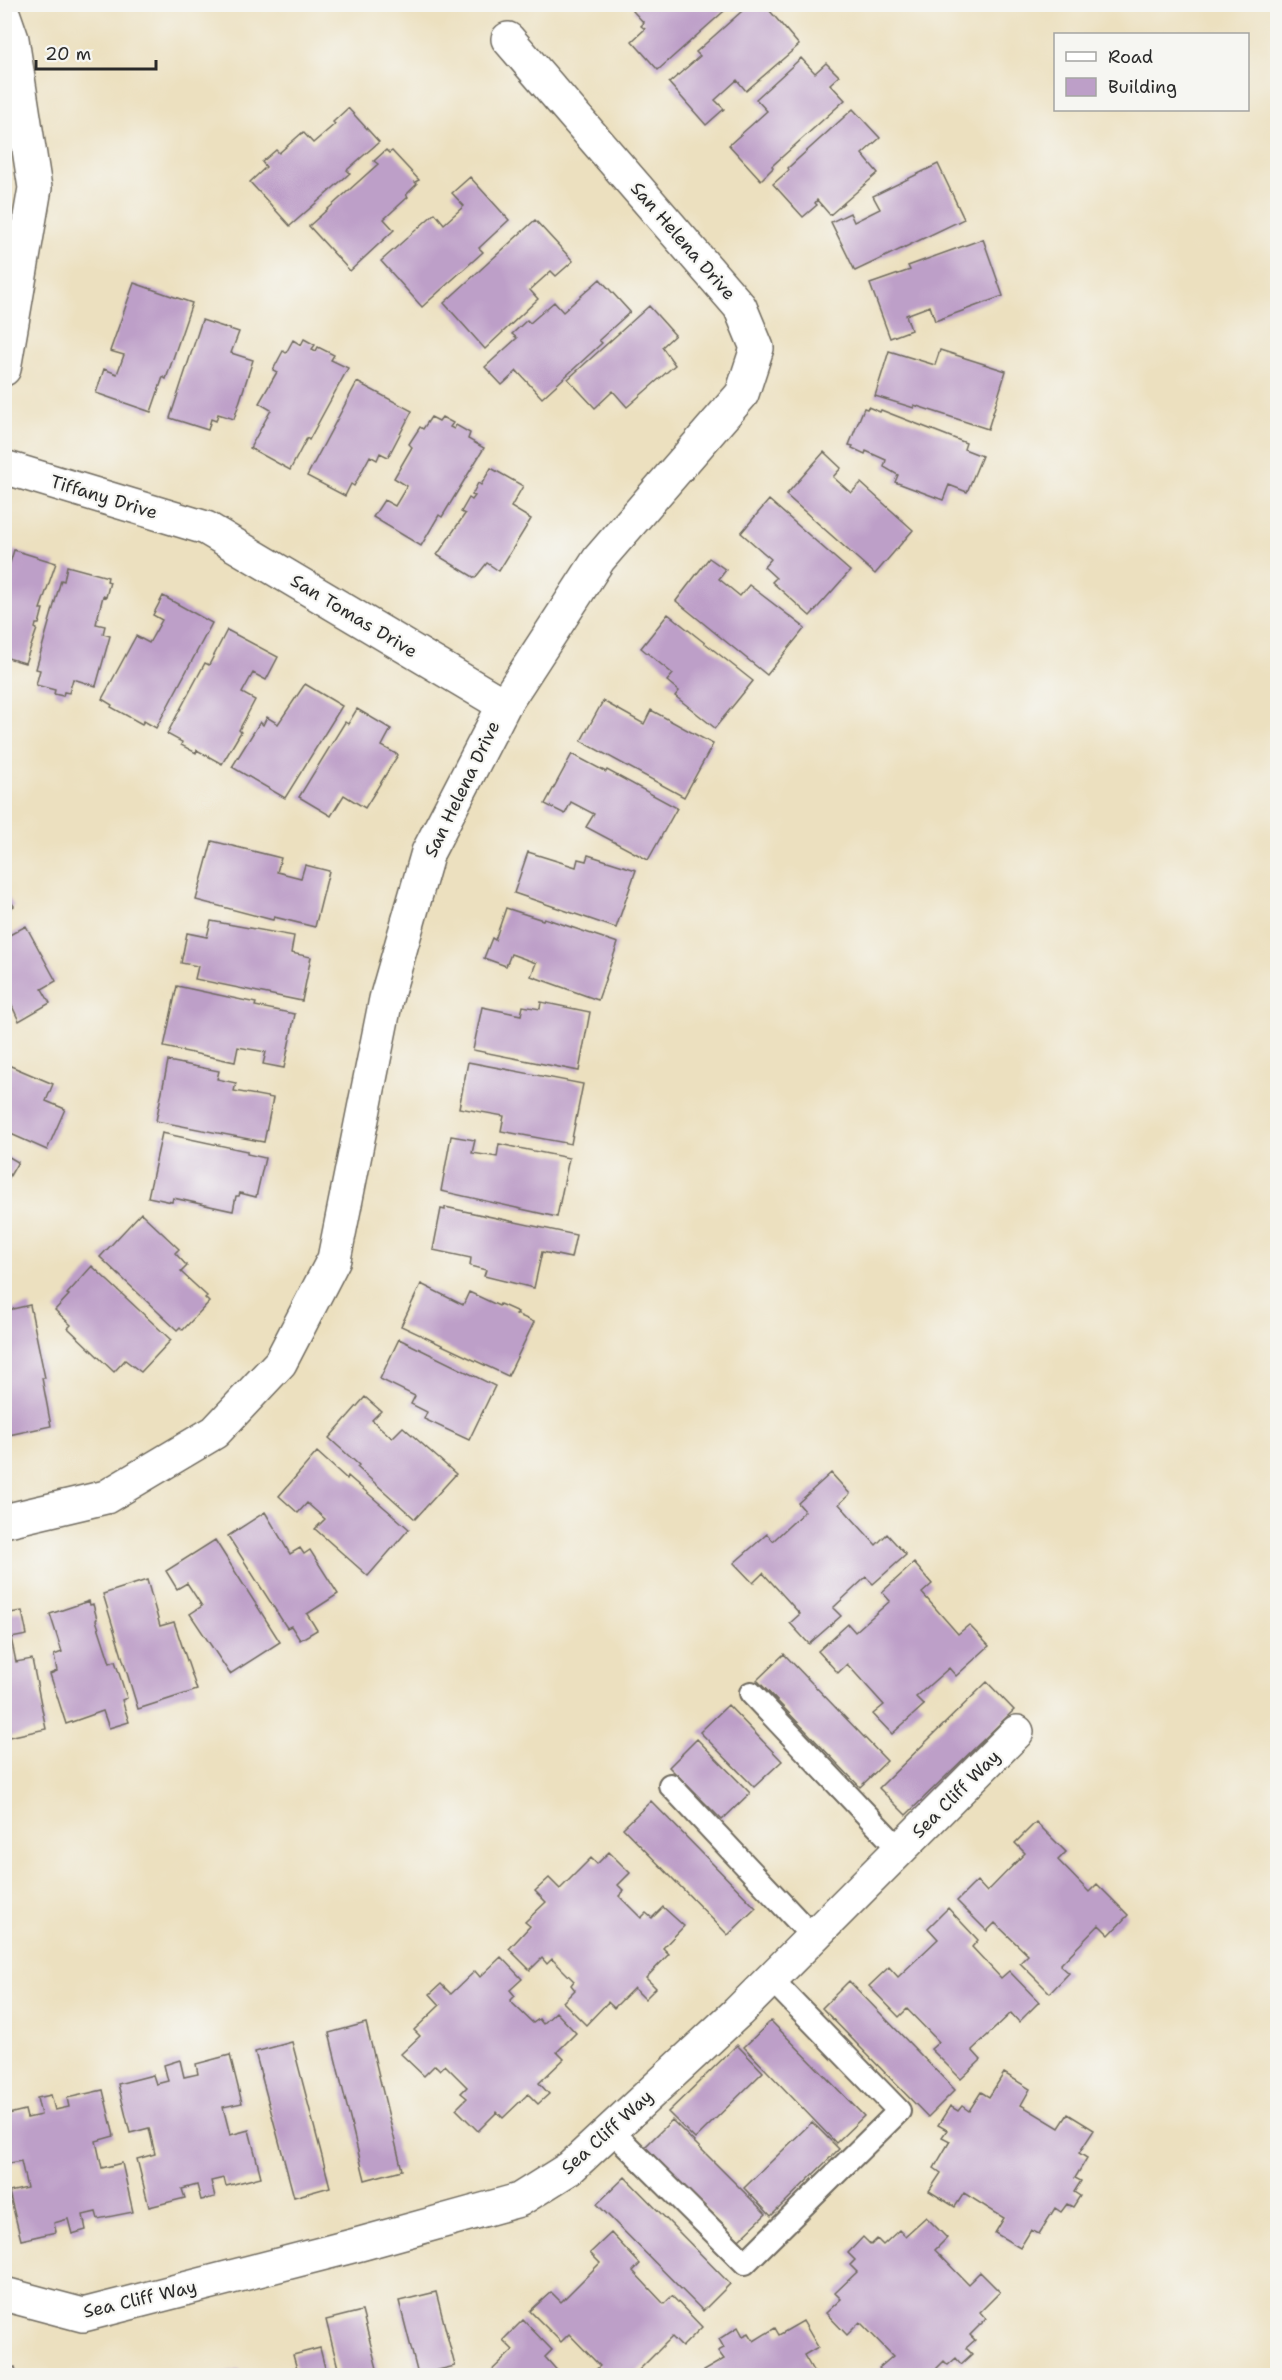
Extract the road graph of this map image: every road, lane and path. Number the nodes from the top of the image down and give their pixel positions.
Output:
1 (4, 16) edge
2 (508, 39) dead end
3 (4, 369) edge
4 (4, 466) edge
5 (204, 528) joint
6 (504, 705) junction
7 (4, 1521) edge
8 (751, 1694) dead end
9 (1017, 1732) dead end
10 (670, 1785) dead end
11 (900, 1850) junction
12 (813, 1937) junction
13 (771, 1979) junction
14 (611, 2130) junction
15 (4, 2294) edge

1 - 3 street
2 - 6 street, San Helena Drive
4 - 5 street, Tiffany Drive
5 - 6 street, San Tomas Drive
6 - 7 street, San Helena Drive
8 - 11 lane
9 - 11 street, Sea Cliff Way
10 - 12 lane
11 - 12 street, Sea Cliff Way
12 - 13 street, Sea Cliff Way
13 - 14 street, Sea Cliff Way
13 - 14 lane
14 - 15 street, Sea Cliff Way

